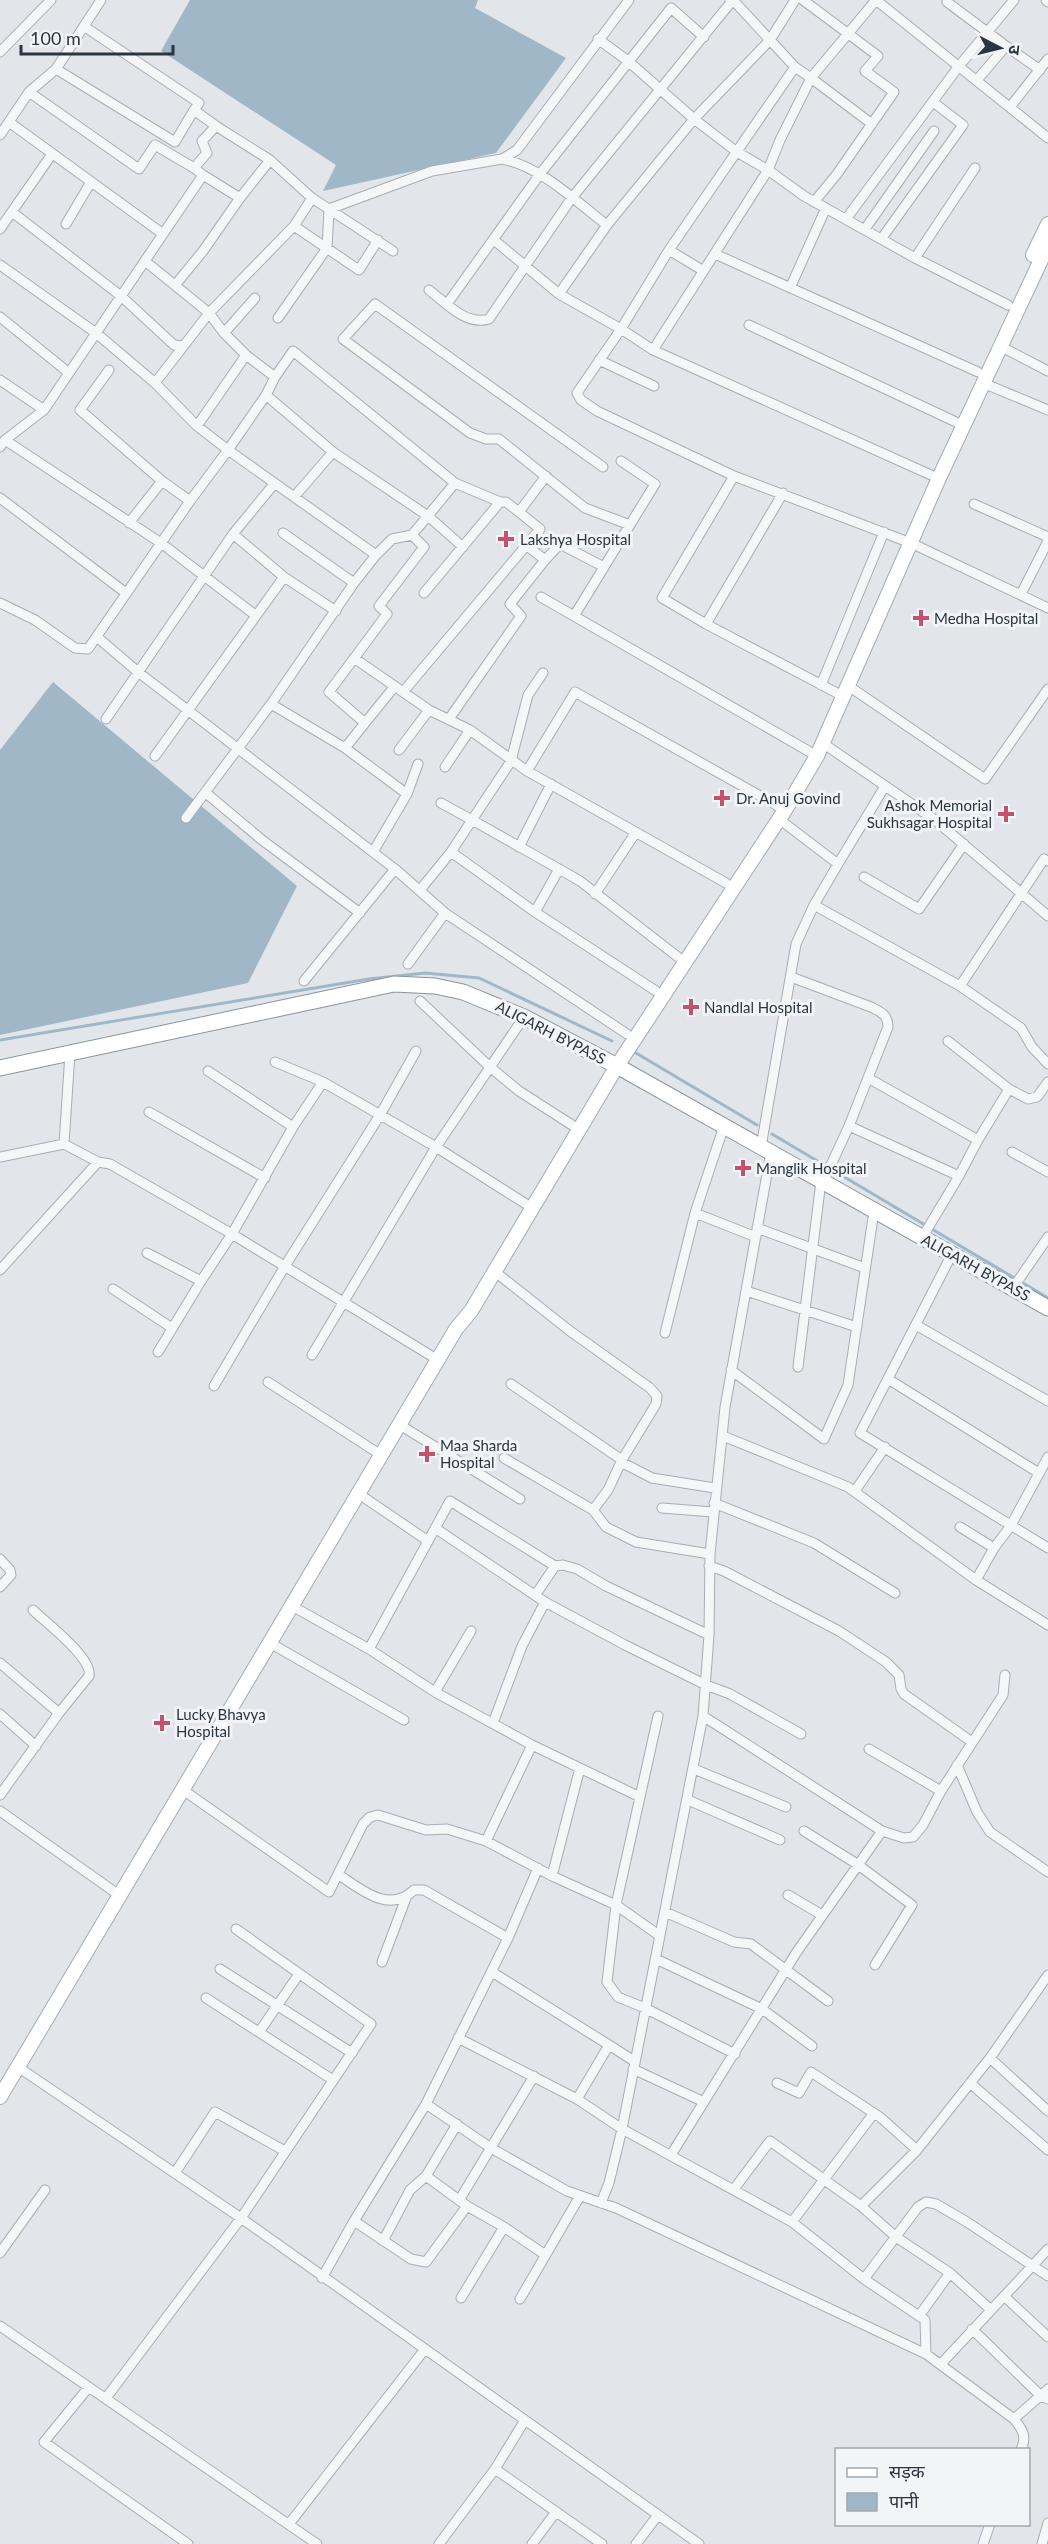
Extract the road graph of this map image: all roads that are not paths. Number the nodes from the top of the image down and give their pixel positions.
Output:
1 (51, 0) edge
2 (629, 0) edge
3 (663, 0) edge
4 (732, 0) edge
5 (795, 0) edge
6 (803, 0) edge
7 (1014, 0) edge
8 (97, 1) edge
9 (946, 1) edge
10 (671, 8) junction
11 (85, 27) junction
12 (988, 31) junction
13 (849, 34) junction
14 (704, 37) junction
15 (598, 39) junction
16 (770, 40) junction
17 (1006, 46) junction
18 (0, 52) edge
19 (1048, 59) edge
20 (628, 61) junction
21 (959, 66) junction
22 (795, 67) junction
23 (56, 69) junction
24 (1040, 70) junction
25 (811, 78) junction
26 (977, 80) junction
27 (661, 88) junction
28 (28, 92) junction
29 (933, 102) junction
30 (1010, 107) junction
31 (194, 110) junction
32 (694, 119) junction
33 (9, 122) junction
34 (872, 124) junction
35 (216, 126) junction
36 (934, 131) dead end
37 (0, 135) edge
38 (1048, 138) edge
39 (737, 152) junction
40 (52, 154) junction
41 (502, 159) junction
42 (270, 160) junction
43 (194, 168) junction
44 (975, 168) dead end
45 (768, 170) junction
46 (540, 174) junction
47 (203, 176) junction
48 (91, 182) junction
49 (240, 198) junction
50 (312, 198) junction
51 (571, 199) junction
52 (814, 202) junction
53 (826, 208) junction
54 (329, 209) junction
55 (12, 212) junction
56 (846, 219) junction
57 (66, 224) dead end
58 (1048, 224) edge
59 (608, 225) junction
60 (294, 226) junction
61 (0, 229) edge
62 (865, 229) junction
63 (163, 234) junction
64 (882, 238) junction
65 (378, 240) junction
66 (494, 240) junction
67 (1048, 245) edge
68 (327, 248) junction
69 (669, 250) junction
70 (393, 251) dead end
71 (715, 254) junction
72 (915, 258) junction
73 (145, 261) junction
74 (0, 265) edge
75 (523, 265) junction
76 (702, 270) junction
77 (176, 284) junction
78 (790, 288) junction
79 (429, 290) dead end
80 (559, 294) junction
81 (121, 296) junction
82 (255, 298) dead end
83 (447, 304) junction
84 (1008, 305) junction
85 (209, 313) junction
86 (0, 317) edge
87 (278, 318) dead end
88 (749, 325) dead end
89 (621, 329) junction
90 (96, 333) junction
91 (224, 333) junction
92 (183, 346) junction
93 (1000, 346) junction
94 (653, 350) junction
95 (246, 355) junction
96 (599, 360) junction
97 (109, 370) dead end
98 (1048, 371) edge
99 (69, 373) junction
100 (275, 377) junction
101 (980, 378) junction
102 (0, 380) edge
103 (155, 383) junction
104 (654, 386) dead end
105 (266, 395) junction
106 (44, 410) junction
107 (1048, 410) edge
108 (962, 416) junction
109 (197, 426) junction
110 (2, 443) edge
111 (228, 450) junction
112 (333, 452) junction
113 (621, 460) dead end
114 (603, 467) dead end
115 (931, 475) junction
116 (546, 476) junction
117 (734, 476) junction
118 (162, 481) junction
119 (455, 483) junction
120 (274, 484) junction
121 (783, 493) junction
122 (294, 497) junction
123 (0, 498) edge
124 (190, 501) junction
125 (500, 502) junction
126 (975, 504) dead end
127 (519, 512) junction
128 (428, 516) junction
129 (129, 523) junction
130 (630, 525) junction
131 (884, 532) junction
132 (284, 533) dead end
133 (233, 534) junction
134 (412, 535) junction
135 (1048, 539) edge
136 (907, 542) junction
137 (161, 543) junction
138 (526, 545) junction
139 (463, 547) junction
140 (376, 555) junction
141 (545, 560) junction
142 (604, 567) junction
143 (205, 577) junction
144 (284, 577) junction
145 (354, 583) junction
146 (126, 593) junction
147 (424, 593) dead end
148 (1022, 594) junction
149 (542, 597) dead end
150 (0, 603) edge
151 (1048, 608) edge
152 (336, 611) junction
153 (255, 615) junction
154 (574, 616) junction
155 (706, 624) junction
156 (97, 637) junction
157 (354, 658) junction
158 (138, 672) junction
159 (543, 673) dead end
160 (821, 685) junction
161 (850, 687) junction
162 (399, 689) junction
163 (1048, 689) edge
164 (837, 693) junction
165 (270, 704) junction
166 (188, 710) junction
167 (429, 710) junction
168 (105, 719) dead end
169 (449, 719) junction
170 (365, 723) junction
171 (470, 730) junction
172 (237, 748) junction
173 (345, 748) junction
174 (399, 750) dead end
175 (817, 751) junction
176 (155, 756) dead end
177 (511, 761) junction
178 (418, 764) dead end
179 (445, 767) dead end
180 (527, 771) junction
181 (551, 784) junction
182 (885, 786) junction
183 (206, 793) junction
184 (407, 794) junction
185 (441, 803) dead end
186 (778, 812) junction
187 (186, 818) dead end
188 (471, 820) junction
189 (636, 832) junction
190 (964, 844) junction
191 (519, 847) junction
192 (373, 852) junction
193 (451, 852) junction
194 (1047, 857) edge
195 (838, 864) junction
196 (741, 868) junction
197 (395, 869) junction
198 (559, 869) junction
199 (864, 877) dead end
200 (726, 883) junction
201 (420, 890) junction
202 (1020, 892) junction
203 (595, 894) junction
204 (814, 905) junction
205 (535, 912) junction
206 (360, 913) junction
207 (445, 913) junction
208 (1048, 916) edge
209 (678, 957) junction
210 (408, 964) dead end
211 (791, 977) junction
212 (304, 981) dead end
213 (960, 986) junction
214 (656, 992) junction
215 (420, 1001) dead end
216 (524, 1017) junction
217 (627, 1035) junction
218 (948, 1041) dead end
219 (416, 1051) dead end
220 (70, 1053) junction
221 (275, 1062) dead end
222 (614, 1064) junction
223 (1048, 1064) edge
224 (490, 1067) junction
225 (0, 1068) edge
226 (208, 1071) dead end
227 (868, 1078) junction
228 (323, 1082) junction
229 (1048, 1082) edge
230 (1009, 1089) junction
231 (149, 1113) dead end
232 (380, 1115) junction
233 (572, 1125) junction
234 (724, 1126) junction
235 (849, 1126) junction
236 (293, 1127) junction
237 (978, 1140) junction
238 (64, 1144) junction
239 (436, 1147) junction
240 (766, 1150) junction
241 (1012, 1152) dead end
242 (0, 1157) edge
243 (98, 1162) junction
244 (1048, 1172) edge
245 (958, 1176) junction
246 (265, 1178) junction
247 (823, 1179) junction
248 (525, 1204) junction
249 (874, 1210) junction
250 (695, 1214) junction
251 (926, 1232) junction
252 (756, 1233) junction
253 (232, 1234) junction
254 (1048, 1237) edge
255 (812, 1249) junction
256 (147, 1252) dead end
257 (952, 1254) junction
258 (285, 1266) junction
259 (866, 1268) junction
260 (0, 1270) edge
261 (494, 1271) junction
262 (201, 1281) junction
263 (1017, 1283) junction
264 (113, 1289) dead end
265 (746, 1291) junction
266 (345, 1303) junction
267 (1048, 1308) edge
268 (805, 1311) junction
269 (916, 1325) junction
270 (857, 1327) junction
271 (172, 1328) junction
272 (456, 1329) junction
273 (665, 1332) dead end
274 (158, 1352) dead end
275 (312, 1355) dead end
276 (438, 1360) junction
277 (798, 1367) dead end
278 (731, 1370) junction
279 (888, 1379) junction
280 (268, 1382) dead end
281 (511, 1384) dead end
282 (214, 1386) dead end
283 (1048, 1401) edge
284 (400, 1425) junction
285 (723, 1436) junction
286 (885, 1448) junction
287 (381, 1455) junction
288 (504, 1458) dead end
289 (621, 1461) junction
290 (1047, 1461) edge
291 (1039, 1473) junction
292 (715, 1488) junction
293 (855, 1491) junction
294 (359, 1494) junction
295 (520, 1499) dead end
296 (662, 1508) dead end
297 (714, 1508) junction
298 (593, 1509) junction
299 (960, 1527) dead end
300 (1010, 1527) junction
301 (435, 1528) junction
302 (428, 1541) junction
303 (994, 1548) junction
304 (1048, 1548) edge
305 (710, 1554) junction
306 (0, 1559) edge
307 (555, 1566) junction
308 (709, 1566) junction
309 (976, 1580) junction
310 (0, 1587) edge
311 (895, 1593) dead end
312 (536, 1594) junction
313 (545, 1602) junction
314 (292, 1606) junction
315 (33, 1610) dead end
316 (1048, 1625) edge
317 (471, 1631) dead end
318 (709, 1635) junction
319 (270, 1643) junction
320 (369, 1649) junction
321 (0, 1663) edge
322 (1005, 1675) dead end
323 (706, 1685) junction
324 (435, 1692) junction
325 (60, 1713) junction
326 (0, 1714) edge
327 (658, 1716) dead end
328 (703, 1716) junction
329 (405, 1720) dead end
330 (494, 1723) junction
331 (801, 1734) dead end
332 (972, 1742) junction
333 (532, 1745) junction
334 (36, 1746) junction
335 (869, 1749) dead end
336 (957, 1765) junction
337 (580, 1768) junction
338 (694, 1769) junction
339 (183, 1790) junction
340 (941, 1791) junction
341 (0, 1795) edge
342 (640, 1797) junction
343 (688, 1800) junction
344 (786, 1806) dead end
345 (0, 1811) edge
346 (804, 1831) dead end
347 (882, 1831) junction
348 (780, 1840) dead end
349 (486, 1841) junction
350 (857, 1863) junction
351 (538, 1868) junction
352 (1048, 1872) edge
353 (339, 1875) junction
354 (552, 1876) junction
355 (119, 1894) junction
356 (788, 1895) dead end
357 (406, 1898) junction
358 (616, 1905) junction
359 (665, 1912) junction
360 (822, 1916) junction
361 (236, 1929) dead end
362 (660, 1936) junction
363 (508, 1938) junction
364 (656, 1959) junction
365 (382, 1962) dead end
366 (875, 1965) dead end
367 (220, 1969) dead end
368 (786, 1970) junction
369 (492, 1972) junction
370 (300, 1974) junction
371 (1048, 1975) edge
372 (206, 1998) dead end
373 (828, 2001) dead end
374 (278, 2005) junction
375 (645, 2008) junction
376 (762, 2009) junction
377 (259, 2032) junction
378 (458, 2038) junction
379 (609, 2045) junction
380 (813, 2046) dead end
381 (352, 2053) junction
382 (735, 2054) junction
383 (990, 2058) junction
384 (634, 2065) junction
385 (18, 2067) junction
386 (534, 2076) junction
387 (333, 2080) junction
388 (777, 2083) dead end
389 (970, 2083) junction
390 (2, 2088) edge
391 (577, 2099) junction
392 (704, 2102) junction
393 (426, 2104) junction
394 (1048, 2111) edge
395 (874, 2113) junction
396 (457, 2124) junction
397 (622, 2129) junction
398 (490, 2148) junction
399 (916, 2150) junction
400 (1048, 2150) edge
401 (285, 2151) junction
402 (671, 2155) junction
403 (175, 2173) junction
404 (426, 2176) junction
405 (824, 2180) junction
406 (734, 2189) junction
407 (45, 2190) dead end
408 (580, 2196) junction
409 (463, 2203) junction
410 (601, 2203) junction
411 (861, 2206) junction
412 (241, 2218) junction
413 (354, 2222) junction
414 (792, 2222) junction
415 (504, 2227) junction
416 (896, 2237) junction
417 (383, 2241) junction
418 (1048, 2249) edge
419 (0, 2253) edge
420 (544, 2254) junction
421 (1032, 2264) junction
422 (950, 2273) junction
423 (1048, 2276) edge
424 (322, 2278) junction
425 (864, 2279) junction
426 (1004, 2296) junction
427 (461, 2298) dead end
428 (520, 2299) dead end
429 (990, 2309) junction
430 (919, 2316) junction
431 (0, 2326) edge
432 (972, 2330) junction
433 (1048, 2337) edge
434 (425, 2349) junction
435 (926, 2354) junction
436 (941, 2364) junction
437 (88, 2388) junction
438 (1046, 2395) edge
439 (106, 2398) junction
440 (1014, 2419) junction
441 (525, 2420) junction
442 (1022, 2448) edge
443 (495, 2469) junction
444 (556, 2512) junction
445 (658, 2515) junction
446 (1048, 2523) edge
447 (289, 2524) junction
448 (989, 2526) edge
449 (188, 2544) edge
450 (317, 2544) edge
451 (439, 2544) edge
452 (532, 2544) edge
453 (602, 2544) edge
454 (636, 2544) edge
455 (699, 2544) edge
456 (983, 2544) edge
457 (1042, 2544) edge

1 - 18 street
2 - 15 street
3 - 10 street
4 - 14 street
4 - 16 street
5 - 16 street
6 - 13 street
7 - 12 street
8 - 11 street
9 - 12 street
10 - 14 street
10 - 20 street
11 - 23 street
11 - 31 street
12 - 17 street
12 - 21 street
13 - 21 street
13 - 25 street
13 - 34 street
14 - 27 street
15 - 20 street
15 - 41 street
16 - 22 street
16 - 32 street
17 - 24 street
17 - 26 street
19 - 24 street
20 - 27 street
20 - 46 street
21 - 26 street
21 - 29 street
22 - 25 street
22 - 39 street
23 - 28 street
23 - 31 street
24 - 30 street
25 - 34 street
25 - 45 street
26 - 30 street
27 - 32 street
27 - 51 street
28 - 33 street
28 - 43 street
29 - 56 street
29 - 64 street
30 - 38 street
31 - 35 street
32 - 39 street
32 - 59 street
33 - 37 street
33 - 40 street
34 - 52 street
35 - 42 street
35 - 43 street
36 - 62 street
39 - 45 street
39 - 69 street
40 - 48 street
40 - 55 street
41 - 46 street
41 - 54 street
42 - 49 street
42 - 50 street
43 - 47 street
44 - 72 street
45 - 52 street
45 - 71 street
46 - 51 street
46 - 66 street
47 - 49 street
47 - 63 street
48 - 57 street
48 - 63 street
49 - 77 street
50 - 54 street
50 - 60 street
51 - 59 street
51 - 75 street
52 - 53 street
53 - 56 street
53 - 78 street
54 - 65 street
54 - 68 street
55 - 61 street
55 - 81 street
56 - 62 street
58 - 84 main road
59 - 80 street
60 - 68 street
60 - 85 street
62 - 64 street
63 - 73 street
64 - 72 street
65 - 68 street
65 - 70 street
66 - 75 street
66 - 83 street
67 - 93 main road
68 - 87 street
69 - 76 street
69 - 89 street
71 - 76 street
71 - 78 street
72 - 84 street
73 - 77 street
73 - 81 street
74 - 90 street
75 - 80 street
75 - 83 street
76 - 94 street
77 - 85 street
78 - 101 street
79 - 83 street
80 - 89 street
81 - 90 street
81 - 92 street
82 - 91 street
84 - 101 main road
85 - 91 street
85 - 92 street
86 - 99 street
88 - 108 street
89 - 94 street
89 - 96 street
90 - 99 street
90 - 103 street
91 - 95 street
92 - 103 street
93 - 98 street
93 - 101 main road
94 - 115 street
95 - 100 street
95 - 109 street
96 - 104 street
96 - 117 street
97 - 118 street
99 - 106 street
100 - 105 street
100 - 119 street
101 - 107 street
101 - 108 main road
102 - 106 street
103 - 109 street
105 - 111 street
105 - 112 street
106 - 110 street
108 - 115 main road
108 - 136 main road
109 - 111 street
110 - 129 street
111 - 120 street
111 - 124 street
112 - 122 street
112 - 128 street
113 - 130 street
114 - 116 street
115 - 136 main road
116 - 127 street
116 - 130 street
117 - 121 street
117 - 155 street
118 - 124 street
118 - 129 street
119 - 125 street
119 - 128 street
120 - 122 street
120 - 133 street
121 - 131 street
121 - 155 street
122 - 140 street
123 - 146 street
124 - 137 street
125 - 127 street
125 - 139 street
126 - 135 street
127 - 138 street
128 - 134 street
128 - 139 street
129 - 137 street
130 - 142 street
131 - 136 street
131 - 160 street
132 - 145 street
133 - 143 street
133 - 144 street
134 - 140 street
134 - 157 street
135 - 148 street
136 - 148 street
136 - 161 main road
136 - 164 main road
137 - 143 street
137 - 146 street
138 - 141 street
138 - 162 street
139 - 147 street
140 - 145 street
141 - 142 street
141 - 169 street
142 - 154 street
143 - 153 street
143 - 158 street
144 - 152 street
144 - 153 street
145 - 152 street
146 - 156 street
148 - 151 street
149 - 154 street
150 - 156 street
152 - 165 street
153 - 166 street
154 - 175 street
155 - 160 street
156 - 158 street
157 - 162 street
157 - 170 street
158 - 166 street
158 - 168 street
159 - 177 street
160 - 164 street
161 - 163 street
161 - 175 main road
162 - 167 street
162 - 170 street
164 - 175 main road
165 - 172 street
165 - 173 street
166 - 172 street
166 - 176 street
167 - 169 street
167 - 174 street
169 - 171 street
170 - 173 street
171 - 177 street
171 - 179 street
172 - 183 street
172 - 192 street
173 - 184 street
175 - 182 street
175 - 186 main road
177 - 180 street
177 - 188 street
178 - 184 street
180 - 181 street
180 - 186 street
181 - 189 street
181 - 191 street
182 - 190 street
182 - 195 street
183 - 187 street
183 - 206 street
184 - 192 street
185 - 188 street
186 - 195 street
186 - 196 main road
188 - 191 street
188 - 193 street
189 - 200 street
189 - 203 street
190 - 199 street
190 - 202 street
191 - 198 street
192 - 197 street
193 - 201 street
193 - 205 street
194 - 202 street
195 - 204 street
196 - 200 main road
196 - 222 main road
197 - 201 street
197 - 206 street
198 - 203 street
198 - 205 street
200 - 209 main road
201 - 207 street
202 - 208 street
202 - 213 street
203 - 209 street
204 - 211 street
204 - 213 street
205 - 214 street
206 - 212 street
207 - 210 street
207 - 217 street
209 - 214 main road
211 - 227 street
211 - 240 street
213 - 223 street
214 - 217 main road
215 - 224 street
216 - 220 highway, ALIGARH BYPASS
216 - 222 highway, ALIGARH BYPASS
216 - 224 street
217 - 222 main road
218 - 230 street
219 - 232 street
220 - 225 highway, ALIGARH BYPASS
220 - 238 street
221 - 228 street
222 - 233 main road
222 - 234 highway, ALIGARH BYPASS
222 - 261 main road
224 - 233 street
224 - 239 street
226 - 236 street
227 - 235 street
227 - 237 street
228 - 232 street
228 - 236 street
229 - 230 street
230 - 237 street
231 - 246 street
232 - 239 street
232 - 258 street
233 - 248 main road
234 - 240 highway, ALIGARH BYPASS
234 - 250 street
235 - 245 street
235 - 247 street
236 - 246 street
237 - 245 street
238 - 242 street
238 - 243 street
239 - 248 street
239 - 266 street
240 - 247 highway, ALIGARH BYPASS
240 - 252 street
241 - 244 street
243 - 253 street
243 - 260 street
245 - 251 street
246 - 253 street
247 - 249 highway, ALIGARH BYPASS
247 - 255 street
248 - 272 main road
249 - 251 highway, ALIGARH BYPASS
249 - 259 street
250 - 252 street
250 - 273 street
251 - 257 highway, ALIGARH BYPASS
252 - 255 street
252 - 265 street
253 - 258 street
253 - 262 street
254 - 263 street
255 - 259 street
255 - 268 street
256 - 262 street
257 - 263 highway, ALIGARH BYPASS
257 - 269 street
258 - 266 street
258 - 282 street
259 - 270 street
261 - 272 main road
261 - 289 street
262 - 271 street
263 - 267 highway, ALIGARH BYPASS
264 - 271 street
265 - 268 street
265 - 278 street
266 - 275 street
266 - 276 street
268 - 270 street
268 - 277 street
269 - 279 street
269 - 283 street
270 - 278 street
271 - 274 street
272 - 276 main road
276 - 284 main road
278 - 285 street
279 - 286 street
279 - 291 street
280 - 287 street
281 - 289 street
284 - 287 main road
284 - 295 street
285 - 292 street
285 - 293 street
286 - 293 street
286 - 300 street
287 - 294 main road
288 - 298 street
289 - 292 street
289 - 298 street
290 - 291 street
291 - 300 street
292 - 297 street
293 - 309 street
294 - 302 street
294 - 314 main road
296 - 297 street
297 - 305 street
297 - 311 street
298 - 305 street
299 - 303 street
300 - 303 street
300 - 304 street
301 - 302 street
301 - 307 street
301 - 312 street
302 - 320 street
303 - 309 street
305 - 308 street
306 - 310 street
307 - 312 street
307 - 318 street
308 - 318 street
308 - 332 street
309 - 316 street
312 - 313 street
313 - 323 street
313 - 330 street
314 - 319 main road
314 - 320 street
315 - 325 street
317 - 324 street
318 - 323 street
319 - 329 street
319 - 339 main road
320 - 324 street
321 - 325 street
322 - 332 street
323 - 328 street
323 - 331 street
324 - 330 street
325 - 334 street
326 - 334 street
327 - 342 street
328 - 338 street
328 - 347 street
330 - 333 street
332 - 336 street
333 - 337 street
333 - 349 street
334 - 341 street
335 - 340 street
336 - 340 street
336 - 352 street
337 - 342 street
337 - 354 street
338 - 343 street
338 - 344 street
339 - 353 street
339 - 355 main road
340 - 347 street
342 - 358 street
343 - 348 street
343 - 359 street
345 - 355 street
346 - 350 street
347 - 350 street
349 - 351 street
349 - 353 street
350 - 360 street
350 - 366 street
351 - 354 street
351 - 363 street
353 - 357 street
354 - 358 street
355 - 385 main road
356 - 360 street
357 - 363 street
357 - 365 street
358 - 362 street
358 - 375 street
359 - 362 street
359 - 368 street
360 - 368 street
361 - 370 street
362 - 364 street
363 - 369 street
364 - 375 street
364 - 376 street
367 - 374 street
368 - 373 street
368 - 376 street
369 - 378 street
369 - 379 street
370 - 374 street
370 - 381 street
371 - 383 street
372 - 377 street
374 - 377 street
374 - 381 street
375 - 382 street
375 - 384 street
376 - 380 street
376 - 382 street
377 - 387 street
378 - 386 street
378 - 393 street
379 - 384 street
379 - 391 street
381 - 387 street
382 - 392 street
383 - 389 street
383 - 394 street
384 - 392 street
384 - 397 street
385 - 390 main road
385 - 403 street
386 - 391 street
386 - 398 street
387 - 401 street
388 - 395 street
389 - 399 street
389 - 400 street
391 - 397 street
392 - 402 street
393 - 396 street
393 - 413 street
395 - 399 street
395 - 405 street
396 - 398 street
396 - 404 street
397 - 402 street
397 - 410 street
398 - 408 street
398 - 409 street
399 - 411 street
401 - 403 street
401 - 412 street
402 - 406 street
403 - 412 street
404 - 409 street
404 - 417 street
405 - 406 street
405 - 411 street
405 - 414 street
406 - 414 street
407 - 419 street
408 - 410 street
408 - 420 street
409 - 415 street
409 - 417 street
410 - 435 street
411 - 416 street
412 - 424 street
412 - 439 street
413 - 417 street
413 - 424 street
414 - 425 street
415 - 420 street
415 - 427 street
416 - 421 street
416 - 422 street
416 - 425 street
418 - 421 street
420 - 428 street
421 - 423 street
421 - 426 street
422 - 429 street
422 - 430 street
424 - 434 street
425 - 430 street
426 - 429 street
426 - 433 street
429 - 432 street
430 - 435 street
431 - 437 street
432 - 436 street
432 - 438 street
434 - 441 street
434 - 447 street
435 - 436 street
436 - 440 street
437 - 439 street
437 - 449 street
438 - 440 street
439 - 447 street
440 - 442 street
441 - 443 street
441 - 445 street
443 - 444 street
443 - 451 street
444 - 452 street
444 - 453 street
445 - 454 street
445 - 455 street
446 - 457 street
447 - 450 street
448 - 456 street

